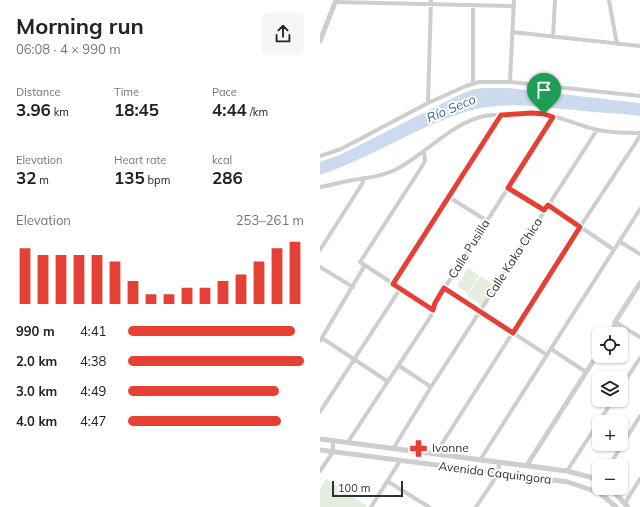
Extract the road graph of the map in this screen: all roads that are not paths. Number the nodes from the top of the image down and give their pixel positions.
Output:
1 (514, 0) edge
2 (555, 0) edge
3 (609, 0) edge
4 (336, 1) edge
5 (431, 2) edge
6 (473, 5) junction
7 (514, 6) junction
8 (512, 32) junction
9 (553, 37) junction
10 (320, 41) edge
11 (617, 44) junction
12 (640, 46) edge
13 (510, 82) junction
14 (473, 84) junction
15 (640, 96) edge
16 (428, 103) junction
17 (501, 115) junction
18 (553, 117) junction
19 (598, 130) junction
20 (640, 135) edge
21 (424, 152) junction
22 (320, 156) edge
23 (364, 178) junction
24 (320, 187) edge
25 (508, 188) junction
26 (449, 197) junction
27 (548, 205) junction
28 (640, 209) edge
29 (544, 210) junction
30 (487, 221) junction
31 (580, 227) junction
32 (619, 241) junction
33 (613, 249) junction
34 (320, 250) edge
35 (640, 254) edge
36 (364, 265) junction
37 (320, 267) edge
38 (640, 282) edge
39 (393, 284) junction
40 (353, 287) junction
41 (444, 288) junction
42 (400, 289) junction
43 (433, 310) junction
44 (479, 312) junction
45 (615, 322) junction
46 (614, 327) edge
47 (513, 333) junction
48 (640, 337) edge
49 (321, 340) edge
50 (551, 349) junction
51 (546, 355) junction
52 (640, 358) edge
53 (355, 359) junction
54 (592, 363) edge
55 (398, 365) junction
56 (586, 372) junction
57 (628, 376) edge
58 (388, 381) junction
59 (431, 387) junction
60 (608, 407) edge
61 (320, 412) edge
62 (640, 416) edge
63 (320, 439) edge
64 (334, 441) junction
65 (348, 442) junction
66 (393, 449) junction
67 (320, 450) edge
68 (333, 452) junction
69 (436, 453) junction
70 (613, 459) edge
71 (480, 460) junction
72 (400, 461) junction
73 (499, 462) junction
74 (527, 465) junction
75 (320, 471) edge
76 (567, 471) junction
77 (498, 474) junction
78 (592, 478) edge
79 (640, 479) edge
80 (387, 481) junction
81 (617, 495) edge
82 (626, 505) edge
83 (371, 507) edge
84 (430, 507) edge
85 (476, 507) edge
86 (616, 507) edge

1 - 7 street
2 - 9 street
3 - 11 street
4 - 5 street
4 - 10 street
5 - 6 street
5 - 16 street
6 - 7 street
6 - 14 street
7 - 8 street
8 - 9 street
8 - 13 street
9 - 11 street
11 - 12 street
13 - 14 street
13 - 15 street
14 - 16 street
16 - 22 street
17 - 18 street
17 - 21 street
17 - 26 street
18 - 19 street
18 - 25 street, Calle Pusilla
19 - 20 street
19 - 27 street, Calle Kaka Chica
20 - 31 street
21 - 23 street
21 - 36 street
23 - 24 street
23 - 34 street
25 - 29 street
25 - 30 street, Calle Pusilla
26 - 30 street
26 - 39 street
27 - 29 street, Calle Kaka Chica
27 - 31 street
28 - 32 street
29 - 44 street, Calle Kaka Chica
30 - 41 street, Calle Pusilla
31 - 33 street
31 - 47 street
32 - 33 street
32 - 35 street
33 - 50 street
36 - 39 street
36 - 40 street
37 - 40 street
38 - 45 street
39 - 42 street
40 - 49 street
41 - 43 street, Calle Pusilla
41 - 44 street
42 - 43 street
42 - 53 street
43 - 55 street, Calle Pusilla
44 - 47 street
44 - 59 street, Calle Kaka Chica
45 - 46 street
45 - 48 street
47 - 51 street
47 - 69 street
49 - 53 street
50 - 51 street
50 - 56 street
51 - 71 street
52 - 57 street
53 - 58 street
53 - 61 street
54 - 56 street
55 - 58 street, Calle Pusilla
55 - 59 street
56 - 74 street
58 - 65 street, Calle Pusilla
59 - 66 street, Calle Kaka Chica
60 - 76 street
62 - 70 street
63 - 64 street, Avenida Caquingora
64 - 65 street, Avenida Caquingora
64 - 68 street
65 - 66 street, Avenida Caquingora
66 - 69 street, Avenida Caquingora
67 - 68 street, Avenida Caquingora
68 - 72 street, Avenida Caquingora
68 - 75 street
69 - 71 street, Avenida Caquingora
71 - 73 street, Avenida Caquingora
72 - 77 street, Avenida Caquingora
72 - 80 street
73 - 74 street, Avenida Caquingora
73 - 77 street
74 - 76 street, Avenida Caquingora
76 - 78 street, Avenida Caquingora
77 - 85 street
77 - 86 street, Avenida Caquingora
79 - 82 street
80 - 83 street
80 - 84 street
81 - 82 street

